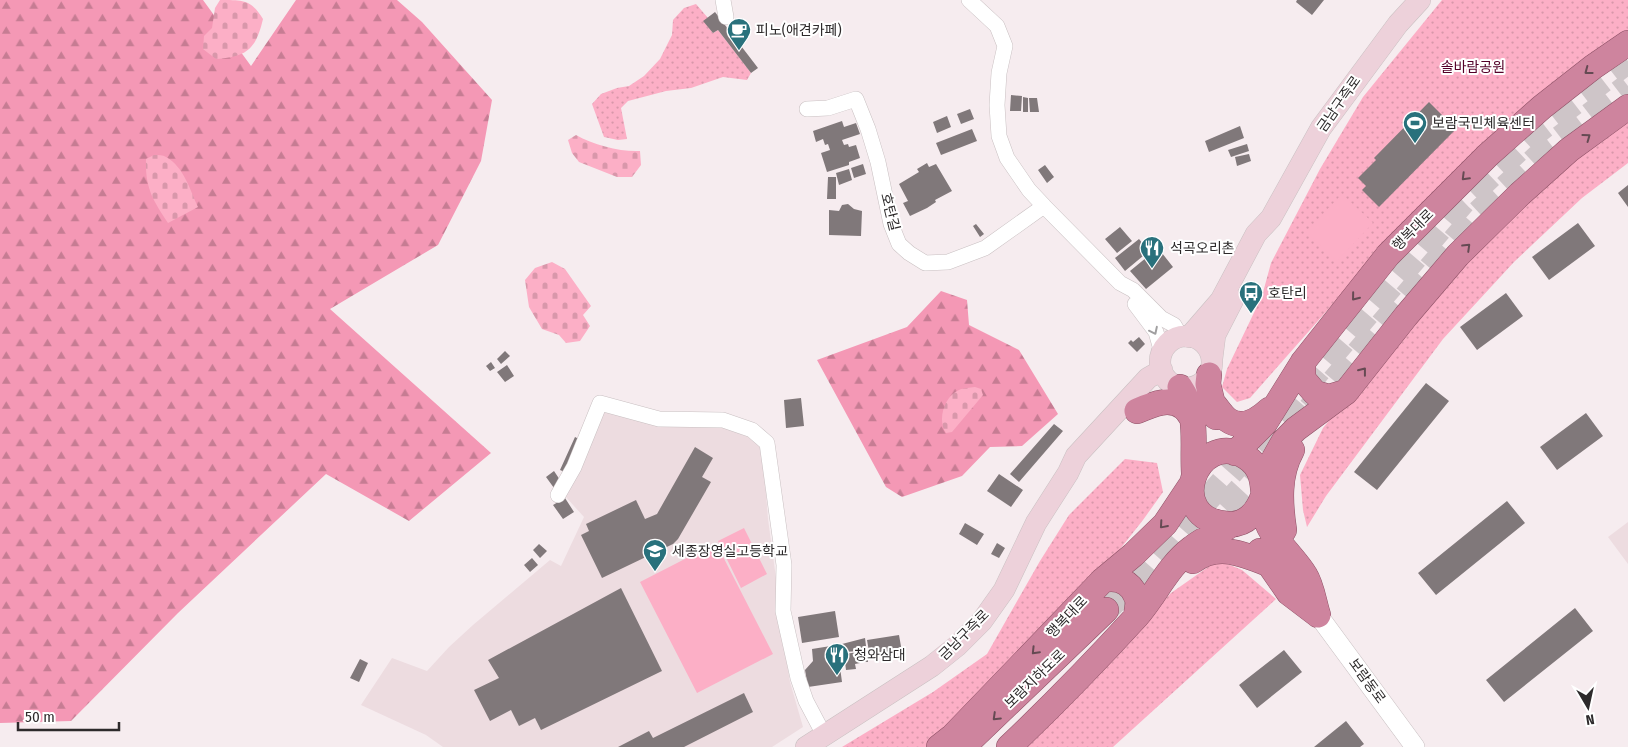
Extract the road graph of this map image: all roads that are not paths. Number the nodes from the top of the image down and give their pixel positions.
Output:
1 (723, 0) edge
2 (969, 0) edge
3 (1420, 0) edge
4 (726, 17) dead end
5 (1628, 44) edge
6 (1628, 107) edge
7 (807, 110) dead end
8 (1044, 206) junction
9 (1271, 218) junction
10 (1120, 283) junction
11 (1185, 337) junction
12 (1162, 362) junction
13 (1302, 362) junction
14 (1210, 367) junction
15 (1180, 387) junction
16 (1346, 392) junction
17 (1280, 400) junction
18 (1212, 402) junction
19 (1137, 411) junction
20 (1194, 421) junction
21 (1235, 452) junction
22 (1068, 473) junction
23 (1193, 479) junction
24 (1264, 490) junction
25 (558, 495) dead end
26 (1231, 525) junction
27 (1278, 558) junction
28 (1103, 580) junction
29 (1126, 615) junction
30 (1318, 615) joint
31 (824, 735) junction
32 (806, 747) edge
33 (939, 747) edge
34 (963, 747) edge
35 (990, 747) edge
36 (1009, 747) edge
37 (1415, 747) edge

1 - 4 street
2 - 8 street
3 - 9 main road, 금남구즉로
5 -> 13 highway, 행복대로
16 -> 6 highway
7 - 8 street, 호탄길
8 - 10 street
9 - 11 main road, 금남구즉로
9 - 14 main road, 금남구즉로
10 - 11 street
10 -> 12 street
11 - 12 main road
11 - 14 main road
12 - 15 main road
12 - 22 main road, 금남구즉로
13 - 16 highway
13 - 17 highway, 행복대로
14 - 15 main road
14 - 18 highway
15 - 19 main road, 금남구즉로
15 - 20 highway
16 - 24 highway
16 - 27 highway
17 - 18 highway
17 - 21 highway, 행복대로
18 - 21 highway
19 - 20 highway
19 - 22 main road, 금남구즉로
20 - 23 highway
21 - 23 highway
21 - 24 highway
22 - 31 main road, 금남구즉로
23 - 26 highway
23 -> 28 highway, 행복대로
24 - 26 highway
24 - 27 highway
25 - 31 street
26 - 27 highway
26 - 29 highway
27 - 29 highway
27 - 30 highway
28 - 29 highway
28 -> 33 highway, 행복대로
29 -> 34 highway, 보람지하도로
29 - 35 highway, 보람지하도로
29 - 36 highway
30 - 37 street, 보람동로
31 - 32 main road, 금남구즉로

